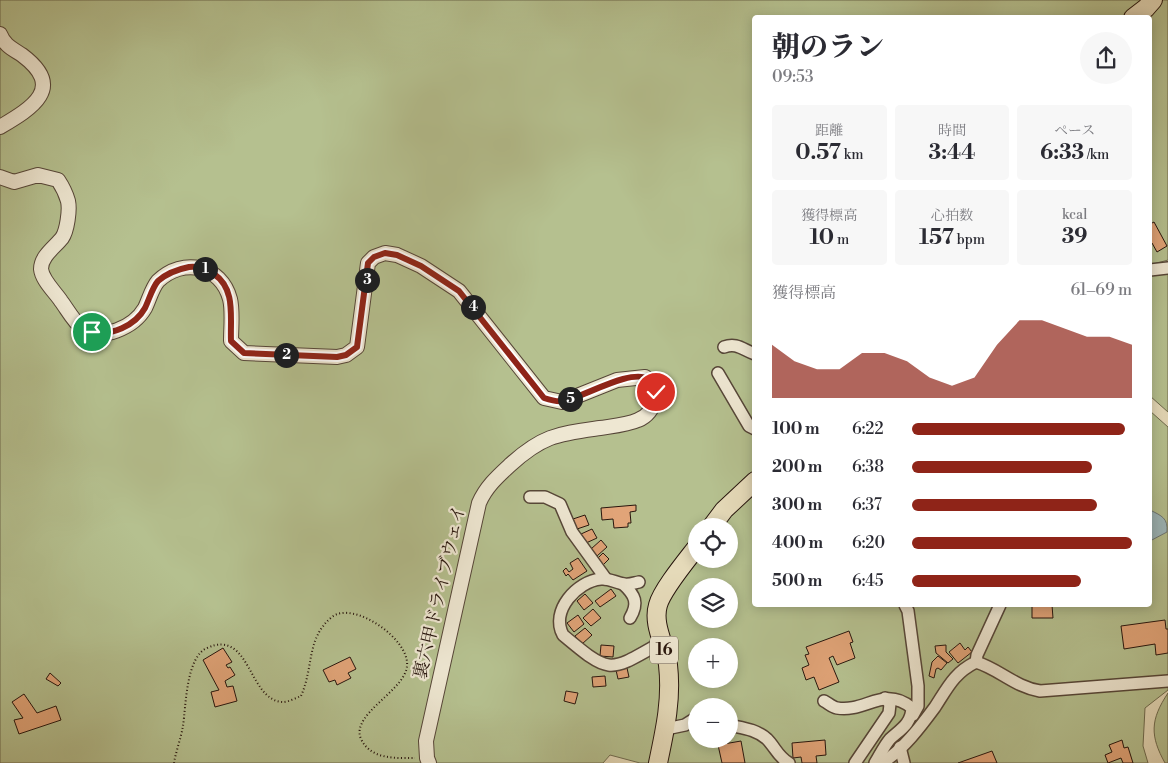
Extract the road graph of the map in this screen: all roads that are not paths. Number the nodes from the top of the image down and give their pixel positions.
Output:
1 (1153, 0) edge
2 (1137, 15) edge
3 (0, 34) edge
4 (0, 127) edge
5 (0, 177) edge
6 (1168, 268) edge
7 (1152, 270) edge
8 (724, 347) dead end
9 (752, 353) edge
10 (718, 373) dead end
11 (752, 428) edge
12 (752, 484) edge
13 (530, 497) dead end
14 (719, 518) edge
15 (688, 559) edge
16 (606, 579) junction
17 (639, 582) dead end
18 (623, 584) junction
19 (906, 607) edge
20 (999, 607) edge
21 (630, 618) dead end
22 (662, 642) junction
23 (976, 662) junction
24 (1168, 681) edge
25 (885, 698) junction
26 (824, 701) dead end
27 (912, 716) junction
28 (688, 723) edge
29 (738, 727) edge
30 (666, 729) junction
31 (900, 747) junction
32 (428, 760) edge
33 (658, 763) edge
34 (789, 763) edge
35 (855, 763) edge
36 (882, 763) edge
37 (904, 763) edge

1 - 2 main road
3 - 4 street
5 - 32 street, 裏六甲ドライブウェイ
6 - 7 street
8 - 9 street
10 - 11 street
12 - 14 main road
13 - 16 street
15 - 22 main road, 16
16 - 18 street
16 - 22 street
17 - 18 street
18 - 21 street
19 - 27 street
20 - 23 street
22 - 30 main road, 16
23 - 24 street
23 - 31 street
25 - 26 street
25 - 27 street
25 - 35 street
27 - 36 street
28 - 30 street
29 - 34 street
30 - 33 main road, 16
31 - 36 street
31 - 37 street

